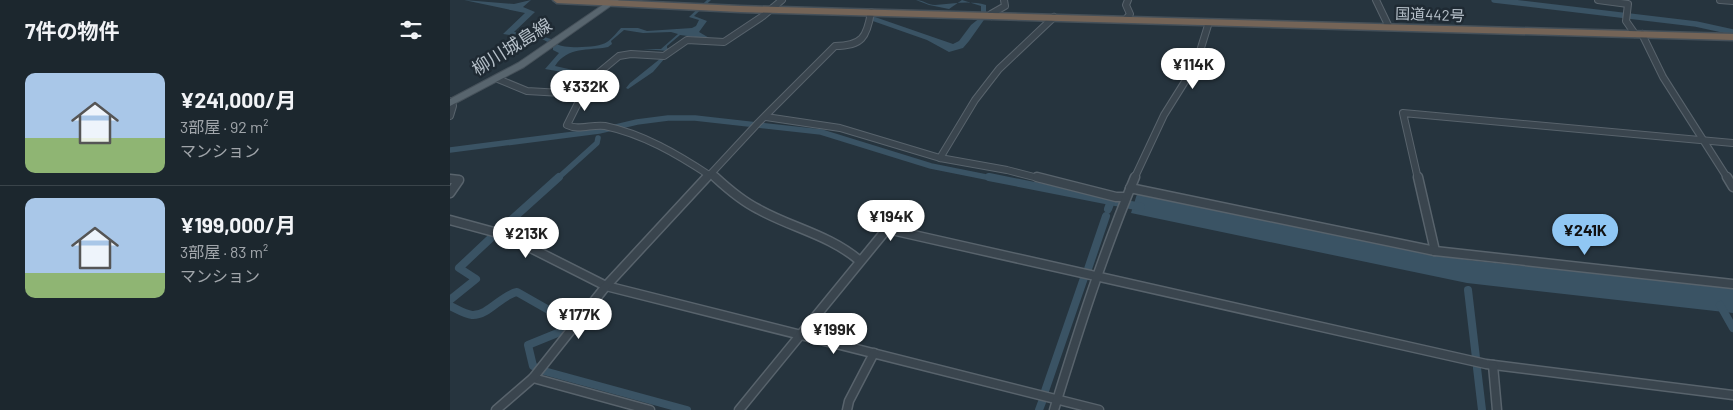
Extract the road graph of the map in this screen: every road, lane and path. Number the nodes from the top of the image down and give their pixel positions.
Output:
1 (557, 0) edge
2 (782, 0) edge
3 (1004, 0) edge
4 (1128, 0) edge
5 (1376, 0) edge
6 (1598, 0) edge
7 (1720, 0) edge
8 (613, 1) edge
9 (1627, 2) edge
10 (1733, 2) edge
11 (769, 10) junction
12 (871, 12) junction
13 (989, 16) junction
14 (1054, 17) junction
15 (1126, 19) junction
16 (1210, 22) junction
17 (1389, 27) junction
18 (1638, 34) junction
19 (1733, 37) edge
20 (498, 78) junction
21 (579, 94) junction
22 (451, 102) edge
23 (450, 116) edge
24 (766, 117) junction
25 (1703, 140) junction
26 (1733, 143) edge
27 (940, 158) junction
28 (710, 174) junction
29 (450, 179) edge
30 (1733, 187) edge
31 (1130, 188) junction
32 (450, 193) edge
33 (1126, 198) junction
34 (900, 209) dead end
35 (450, 220) edge
36 (887, 229) junction
37 (1435, 251) junction
38 (860, 261) junction
39 (1098, 276) junction
40 (1733, 284) edge
41 (606, 286) junction
42 (799, 334) junction
43 (874, 353) junction
44 (1493, 365) junction
45 (533, 378) junction
46 (1733, 395) edge
47 (1058, 399) junction
48 (741, 408) edge
49 (847, 409) edge
50 (496, 410) edge
51 (650, 410) edge
52 (1054, 410) edge
53 (1099, 410) edge
54 (1497, 410) edge

1 - 8 highway, 国道442号
2 - 11 street
3 - 13 street
4 - 15 street
5 - 17 street
6 - 9 street
7 - 10 street
8 - 11 highway, 国道442号
8 - 20 main road, 柳川城島線
9 - 18 street
11 - 12 highway, 国道442号
11 - 21 street
12 - 13 highway, 国道442号
12 - 24 street
13 - 14 highway, 国道442号
14 - 15 highway, 国道442号
14 - 27 street
15 - 16 highway, 国道442号
16 - 17 highway, 国道442号
16 - 31 street
17 - 18 highway, 国道442号
18 - 19 highway, 国道442号
18 - 25 street
20 - 21 street
20 - 22 main road, 柳川城島線
21 - 28 street
22 - 23 street
24 - 27 street
24 - 28 street
25 - 26 street
25 - 30 street
25 - 37 street
27 - 33 street
28 - 38 street
28 - 41 street
29 - 32 street
31 - 33 street
31 - 37 street
33 - 39 street
34 - 36 street
35 - 41 street
36 - 38 street
36 - 39 street
37 - 40 street
38 - 42 street
39 - 44 street
39 - 47 street
41 - 42 street
41 - 45 street
42 - 43 street
42 - 48 street
43 - 47 street
43 - 49 street
44 - 46 street
44 - 54 street
45 - 50 street
45 - 51 street
47 - 52 street
47 - 53 street

